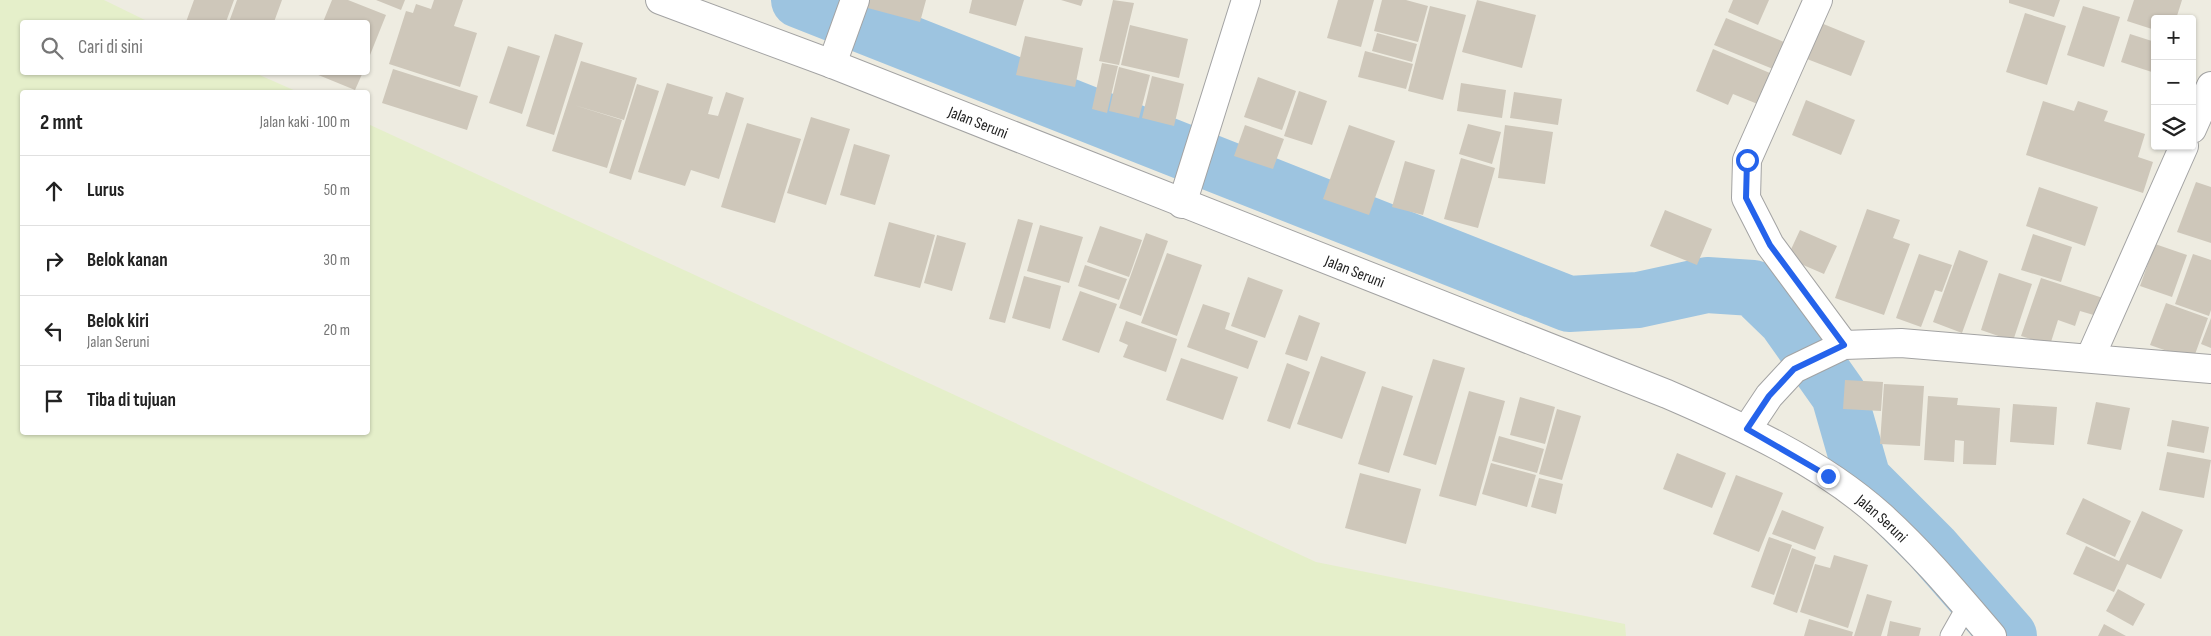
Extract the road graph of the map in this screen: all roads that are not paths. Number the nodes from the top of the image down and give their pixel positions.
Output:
1 (660, 0) edge
2 (1246, 0) edge
3 (1818, 0) edge
4 (854, 4) edge
5 (832, 64) junction
6 (2211, 86) edge
7 (2196, 119) edge
8 (2182, 150) edge
9 (1182, 204) junction
10 (1833, 349) junction
11 (2090, 358) junction
12 (2211, 369) edge
13 (1747, 429) junction
14 (1967, 606) junction
15 (1950, 636) edge
16 (1992, 636) edge

1 - 5 street, Jalan Seruni
2 - 9 street
3 - 10 street
4 - 5 street
5 - 9 street, Jalan Seruni
6 - 7 street
8 - 11 street
9 - 13 street, Jalan Seruni
10 - 11 street
10 - 13 street
11 - 12 street
13 - 14 street, Jalan Seruni
14 - 15 lane
14 - 16 street, Jalan Seruni

